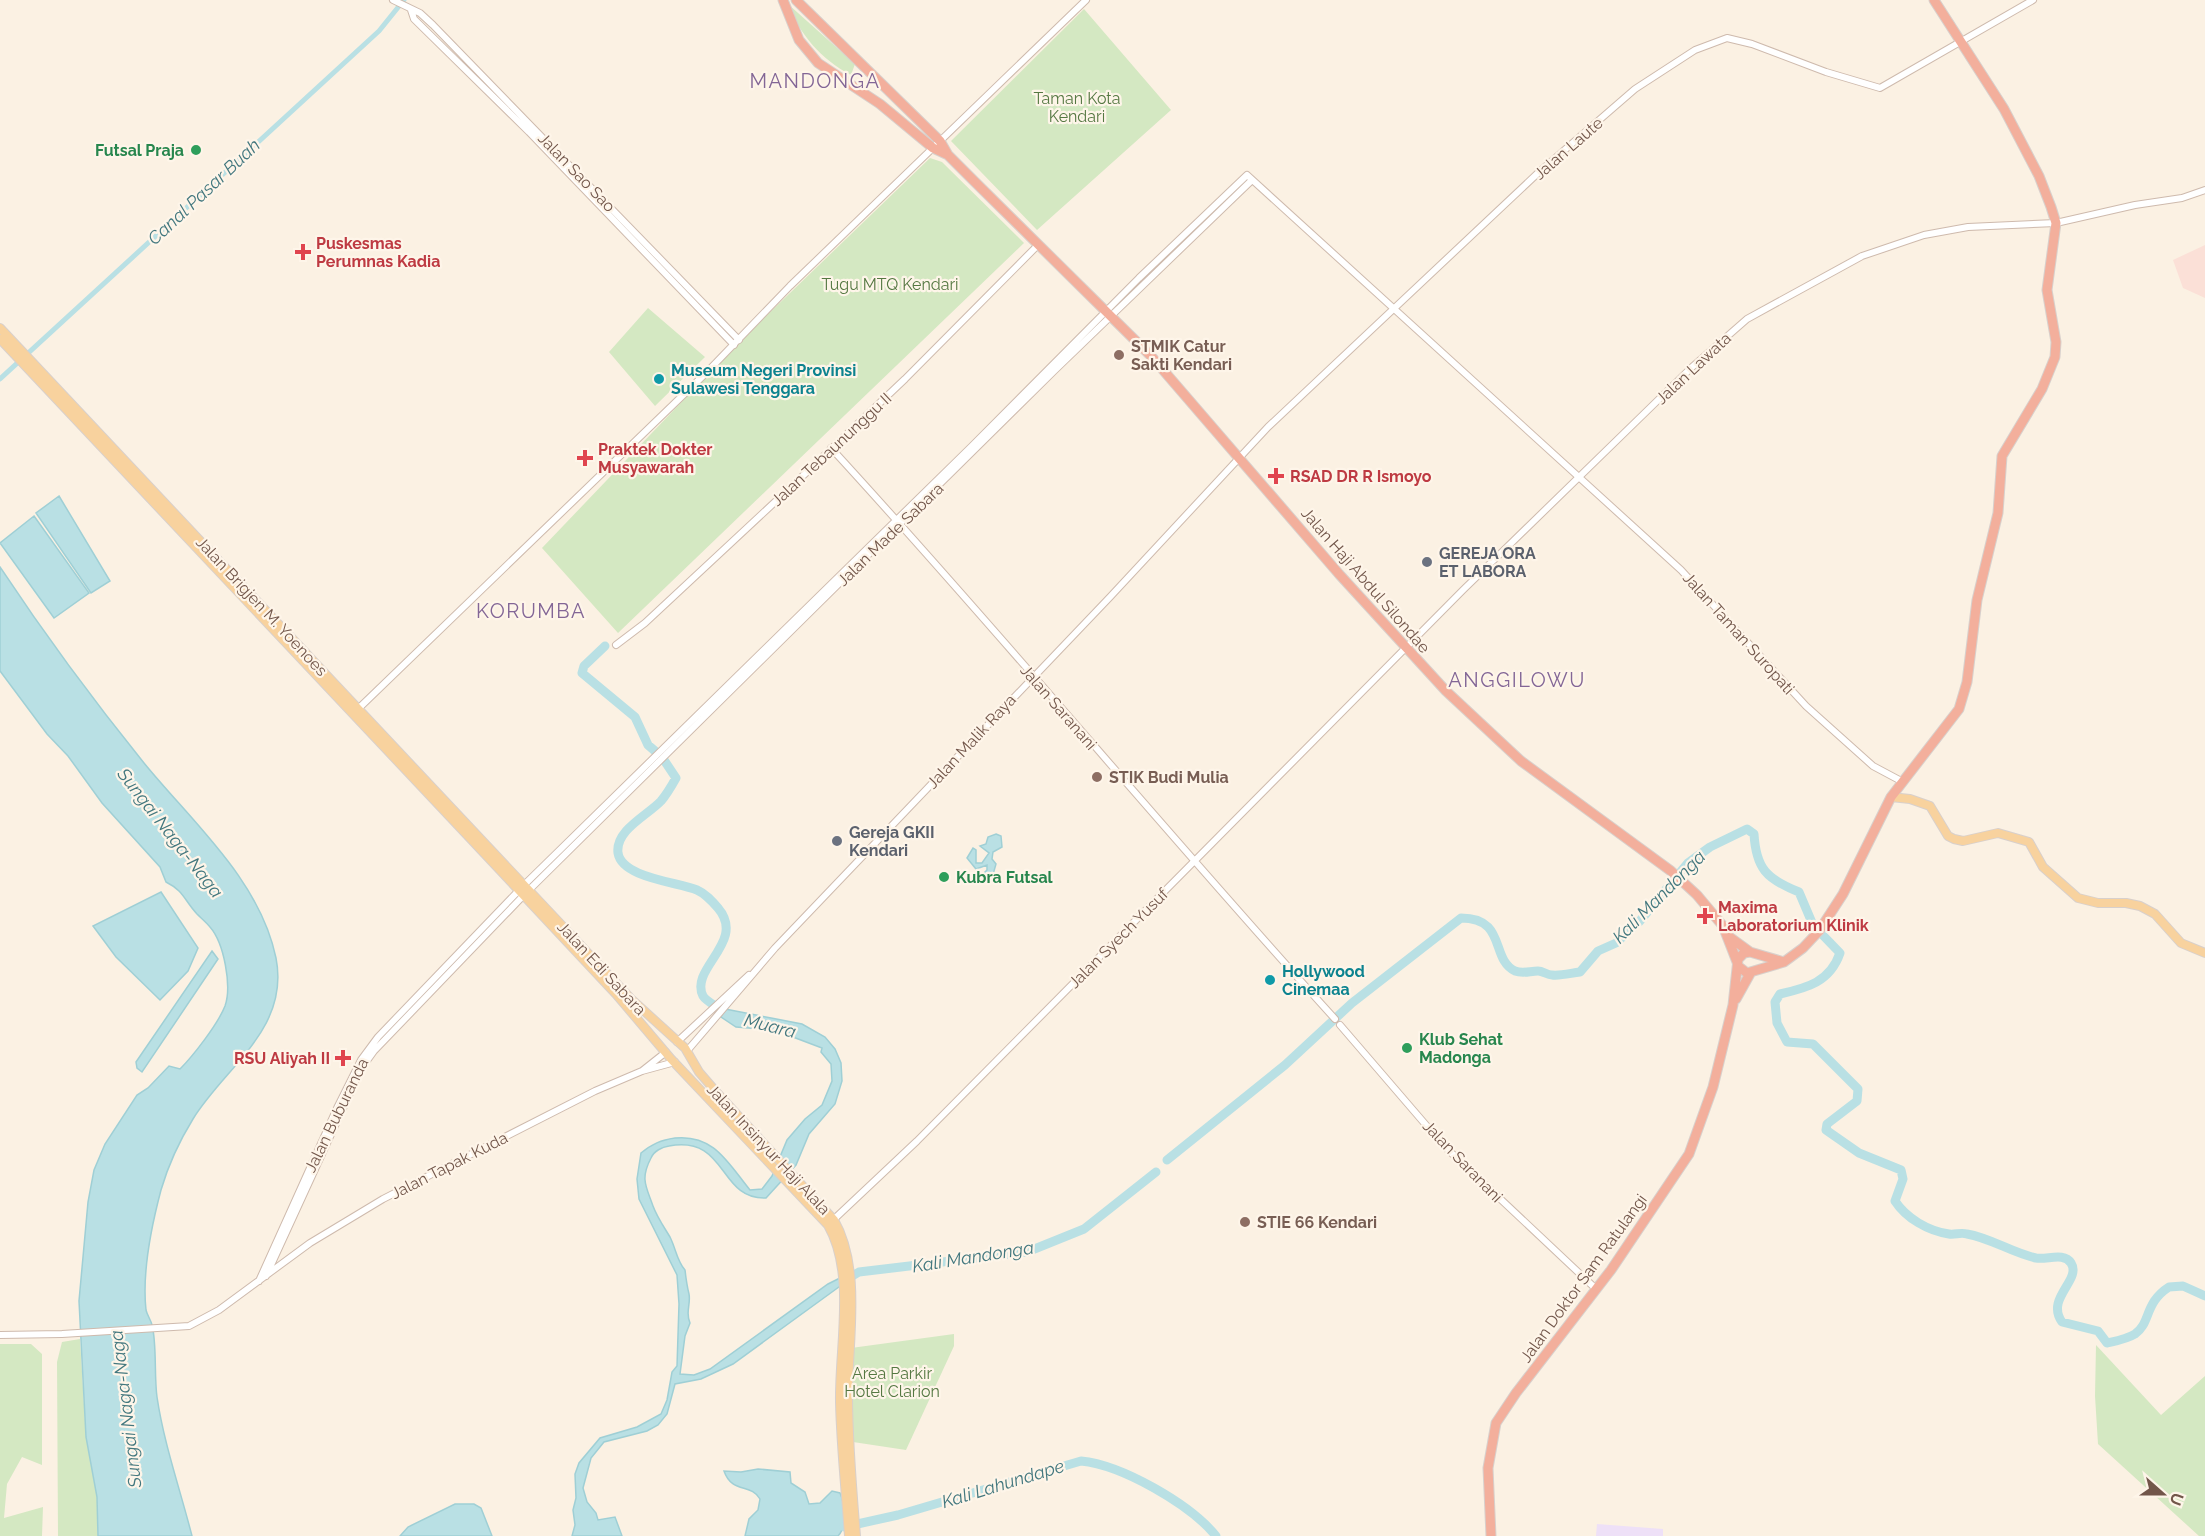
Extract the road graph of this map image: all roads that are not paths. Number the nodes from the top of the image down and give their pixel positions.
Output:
1 (393, 0) edge
2 (796, 0) edge
3 (1086, 0) edge
4 (1934, 0) edge
5 (2033, 0) edge
6 (785, 1) edge
7 (1962, 41) junction
8 (936, 144) junction
9 (1250, 178) joint
10 (2205, 190) edge
11 (2056, 224) junction
12 (1038, 245) junction
13 (1393, 309) junction
14 (1108, 314) junction
15 (0, 328) edge
16 (0, 339) edge
17 (736, 343) junction
18 (17, 352) junction
19 (831, 448) junction
20 (1240, 457) junction
21 (1579, 477) junction
22 (899, 521) junction
23 (264, 614) junction
24 (788, 630) junction
25 (616, 645) dead end
26 (1407, 649) junction
27 (1034, 676) junction
28 (358, 709) junction
29 (651, 766) junction
30 (1903, 782) junction
31 (1891, 797) junction
32 (1194, 862) junction
33 (524, 890) junction
34 (1728, 936) junction
35 (1752, 953) junction
36 (2205, 953) edge
37 (1784, 962) junction
38 (1738, 964) junction
39 (1753, 971) junction
40 (1733, 1005) junction
41 (712, 1016) junction
42 (675, 1040) junction
43 (664, 1050) junction
44 (687, 1052) junction
45 (675, 1062) junction
46 (642, 1071) junction
47 (770, 1156) junction
48 (831, 1222) junction
49 (266, 1276) junction
50 (259, 1281) junction
51 (1595, 1288) junction
52 (0, 1335) edge
53 (852, 1535) edge
54 (1491, 1536) edge

1 - 17 street, Jalan Sao Sao
2 - 8 highway
3 - 8 street
4 - 7 highway
5 - 7 street, Jalan Laute
6 - 8 highway
7 - 11 highway
7 - 13 street, Jalan Laute
8 - 12 highway, Jalan Haji Abdul Silondae
8 - 17 street
9 - 13 street, Jalan Taman Suropati
9 - 14 street, Jalan Made Sabara
10 - 11 street, Jalan Lawata
11 - 21 street, Jalan Lawata
11 - 30 highway
12 - 14 highway, Jalan Haji Abdul Silondae
12 - 19 street, Jalan Tebaununggu II
13 - 20 street, Jalan Laute
13 - 21 street, Jalan Taman Suropati
14 - 20 highway, Jalan Haji Abdul Silondae
14 - 22 street, Jalan Made Sabara
15 - 18 main road, Jalan Brigjen M. Yoenoes
16 - 18 main road, Jalan Brigjen M. Yoenoes
17 - 28 street
18 - 23 main road, Jalan Brigjen M. Yoenoes
19 - 22 street, Jalan Saranani
19 - 25 street, Jalan Tebaununggu II
20 - 26 highway, Jalan Haji Abdul Silondae
20 - 27 street, Jalan Malik Raya
21 - 26 street, Jalan Lawata
21 - 30 street, Jalan Taman Suropati
22 - 24 street, Jalan Made Sabara
22 - 27 street, Jalan Saranani
23 - 28 main road, Jalan Brigjen M. Yoenoes
23 - 33 main road, Jalan Brigjen M. Yoenoes
24 - 29 street, Jalan Made Sabara
24 - 29 street, Jalan Made Sabara
26 - 32 street, Jalan Syech Yusuf
26 - 34 highway, Jalan Haji Abdul Silondae
27 - 32 street, Jalan Saranani
27 - 41 street, Jalan Malik Raya
28 - 33 main road, Jalan Brigjen M. Yoenoes
29 - 33 street, Jalan Made Sabara
30 - 31 highway
31 - 36 main road
31 - 37 highway
32 - 48 street, Jalan Syech Yusuf
32 - 51 street, Jalan Saranani
33 - 42 main road, Jalan Edi Sabara
33 - 43 main road, Jalan Edi Sabara
33 - 49 street, Jalan Buburanda
33 - 50 street, Jalan Buburanda
34 - 35 highway
34 - 38 highway
35 - 37 highway
35 - 38 highway
35 - 39 highway
37 - 39 highway
38 - 39 highway
38 - 40 highway, Jalan Doktor Sam Ratulangi
39 - 40 highway, Jalan Doktor Sam Ratulangi
40 - 51 highway, Jalan Doktor Sam Ratulangi
41 - 42 street
41 - 44 street
42 - 43 main road
42 - 44 main road, Jalan Edi Sabara
43 - 45 main road, Jalan Edi Sabara
43 - 46 street, Jalan Tapak Kuda
44 - 45 main road
44 - 47 main road, Jalan Insinyur Haji Alala
45 - 46 street, Jalan Tapak Kuda
45 - 47 main road, Jalan Insinyur Haji Alala
46 - 49 street, Jalan Tapak Kuda
47 - 48 main road, Jalan Insinyur Haji Alala
48 - 53 main road, Jalan Insinyur Haji Alala
49 - 50 street, Jalan Buburanda
50 - 52 street, Jalan Buburanda
51 - 54 highway, Jalan Doktor Sam Ratulangi

